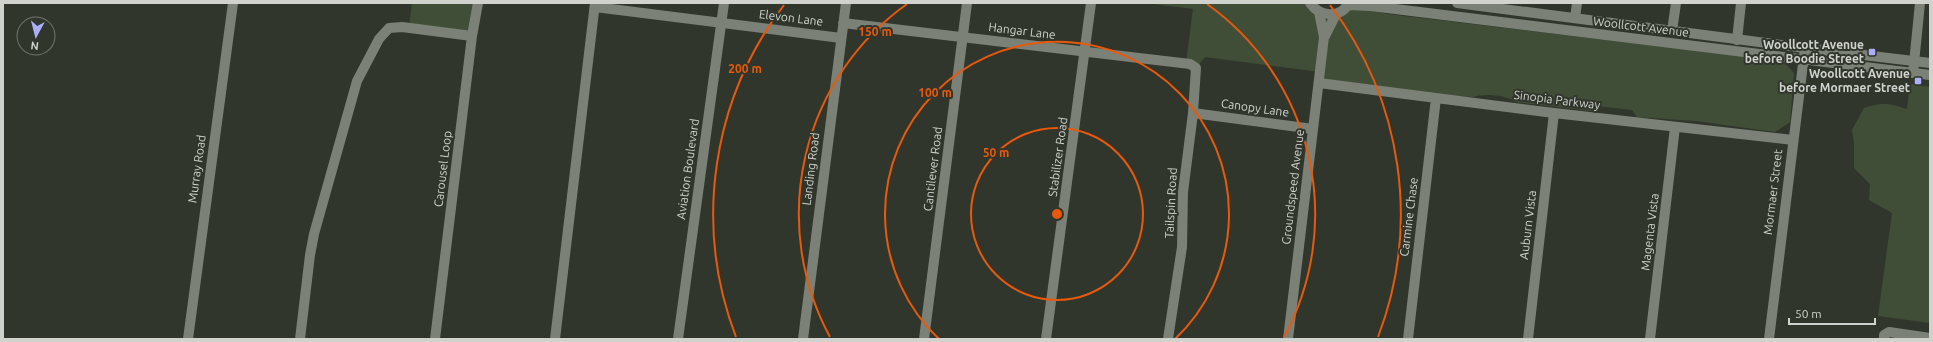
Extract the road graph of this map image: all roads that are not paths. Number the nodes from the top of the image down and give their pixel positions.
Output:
1 (233, 3) edge
2 (478, 3) edge
3 (724, 3) edge
4 (846, 3) edge
5 (967, 3) edge
6 (1091, 3) edge
7 (1310, 3) edge
8 (1463, 3) edge
9 (1577, 3) edge
10 (1676, 3) edge
11 (1741, 3) edge
12 (1920, 3) edge
13 (1349, 4) edge
14 (595, 5) edge
15 (1319, 12) junction
16 (1336, 14) junction
17 (1575, 18) junction
18 (721, 23) junction
19 (843, 23) junction
20 (1672, 31) junction
21 (472, 36) junction
22 (841, 38) junction
23 (963, 38) junction
24 (1324, 38) junction
25 (1737, 40) junction
26 (1805, 48) junction
27 (1085, 52) junction
28 (1803, 60) junction
29 (1914, 60) junction
30 (1930, 63) edge
31 (1196, 68) joint
32 (1912, 73) junction
33 (1930, 75) edge
34 (1319, 83) junction
35 (1436, 98) junction
36 (1193, 113) junction
37 (1554, 113) junction
38 (1675, 127) junction
39 (1313, 129) junction
40 (1793, 140) junction
41 (1930, 338) edge
42 (188, 339) edge
43 (300, 339) edge
44 (435, 339) edge
45 (555, 339) edge
46 (678, 339) edge
47 (803, 339) edge
48 (924, 339) edge
49 (1046, 339) edge
50 (1168, 339) edge
51 (1288, 339) edge
52 (1408, 339) edge
53 (1528, 339) edge
54 (1650, 339) edge
55 (1769, 339) edge
56 (1884, 339) edge

1 - 42 street, Murray Road
2 - 21 street, Carousel Loop
3 - 18 street, Aviation Boulevard
4 - 19 street, Landing Road
5 - 23 street, Cantilever Road
6 - 27 street, Stabilizer Road
7 - 15 street
8 - 17 street, Woollcott Avenue
9 - 17 street
10 - 20 street
11 - 25 street
12 - 29 street
13 - 16 street, Woollcott Avenue
13 - 28 street, Woollcott Avenue
14 - 18 street, Elevon Lane
14 - 45 street
15 - 16 street
15 - 24 street, Groundspeed Avenue
16 - 24 street, Groundspeed Avenue
17 - 20 street, Woollcott Avenue
18 - 22 street, Elevon Lane
18 - 46 street, Aviation Boulevard
19 - 22 street, Landing Road
19 - 23 street, Hangar Lane
20 - 25 street, Woollcott Avenue
21 - 43 street
21 - 44 street, Carousel Loop
22 - 47 street, Landing Road
23 - 27 street, Hangar Lane
23 - 48 street, Cantilever Road
24 - 34 street, Groundspeed Avenue
25 - 26 street, Woollcott Avenue
26 - 28 street, Mormaer Street
26 - 29 street, Woollcott Avenue
27 - 31 street, Hangar Lane
27 - 49 street, Stabilizer Road
28 - 32 street, Woollcott Avenue
28 - 40 street, Mormaer Street
29 - 30 street, Woollcott Avenue
29 - 32 street
31 - 36 street, Tailspin Road
32 - 33 street, Woollcott Avenue
34 - 35 street, Sinopia Parkway
34 - 39 street, Groundspeed Avenue
35 - 37 street, Sinopia Parkway
35 - 52 street, Carmine Chase
36 - 39 street, Canopy Lane
36 - 50 street, Tailspin Road
37 - 38 street, Sinopia Parkway
37 - 53 street, Auburn Vista
38 - 40 street, Sinopia Parkway
38 - 54 street, Magenta Vista
39 - 51 street, Groundspeed Avenue
40 - 55 street, Mormaer Street
41 - 56 street

